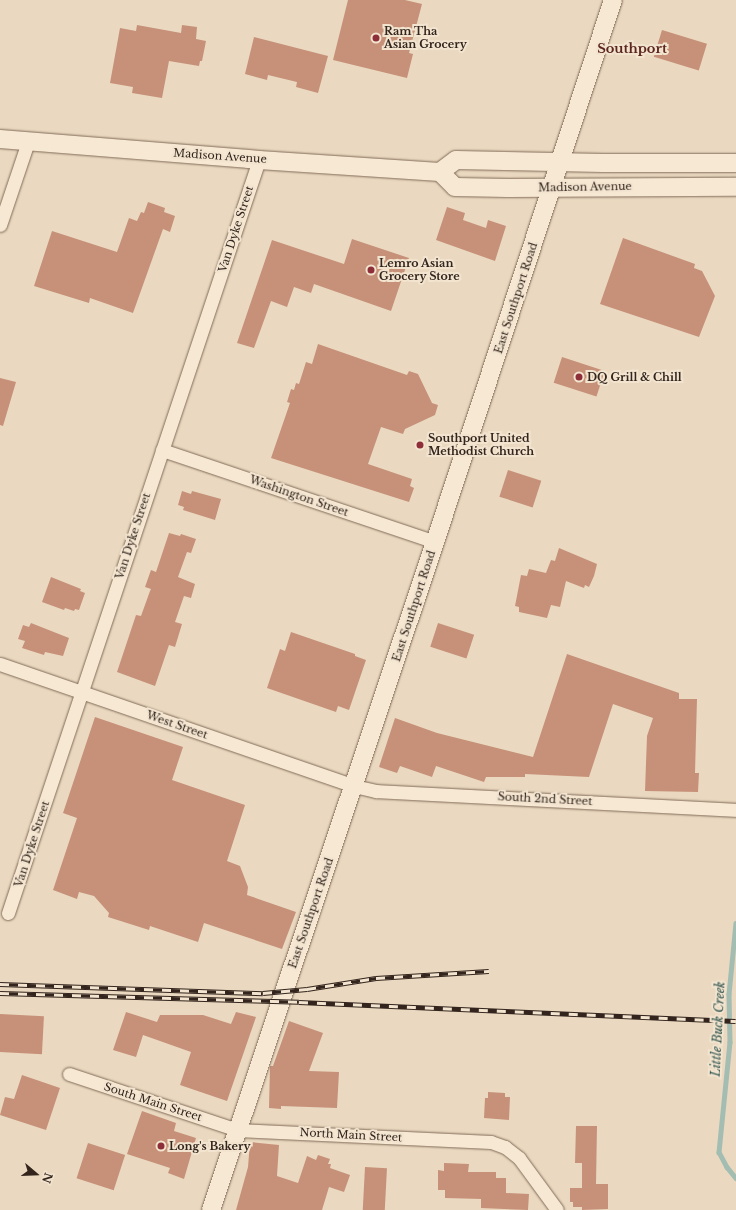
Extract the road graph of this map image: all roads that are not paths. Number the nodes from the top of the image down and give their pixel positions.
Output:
1 (613, 0) edge
2 (0, 139) edge
3 (28, 142) junction
4 (259, 160) junction
5 (561, 162) junction
6 (736, 163) edge
7 (440, 172) junction
8 (736, 187) edge
9 (553, 188) junction
10 (0, 225) edge
11 (162, 450) junction
12 (435, 542) junction
13 (0, 664) edge
14 (82, 692) junction
15 (354, 786) junction
16 (736, 810) edge
17 (8, 913) dead end
18 (68, 1074) dead end
19 (237, 1130) junction
20 (210, 1210) edge
21 (556, 1210) edge

1 - 5 main road, East Southport Road
2 - 3 main road, Madison Avenue
3 - 4 main road, Madison Avenue
3 - 10 street
4 - 7 main road, Madison Avenue
4 - 11 street, Van Dyke Street
5 - 6 main road
5 - 7 main road
5 - 9 main road, East Southport Road
7 - 9 main road, Madison Avenue
8 - 9 main road, Madison Avenue
9 - 12 main road, East Southport Road
11 - 12 street, Washington Street
11 - 14 street, Van Dyke Street
12 - 15 main road, East Southport Road
13 - 14 street, West Street
14 - 15 street, West Street
14 - 17 street, Van Dyke Street
15 - 16 street, South 2nd Street
15 - 19 main road, East Southport Road
18 - 19 street, South Main Street
19 - 20 main road, East Southport Road
19 - 21 street, North Main Street

